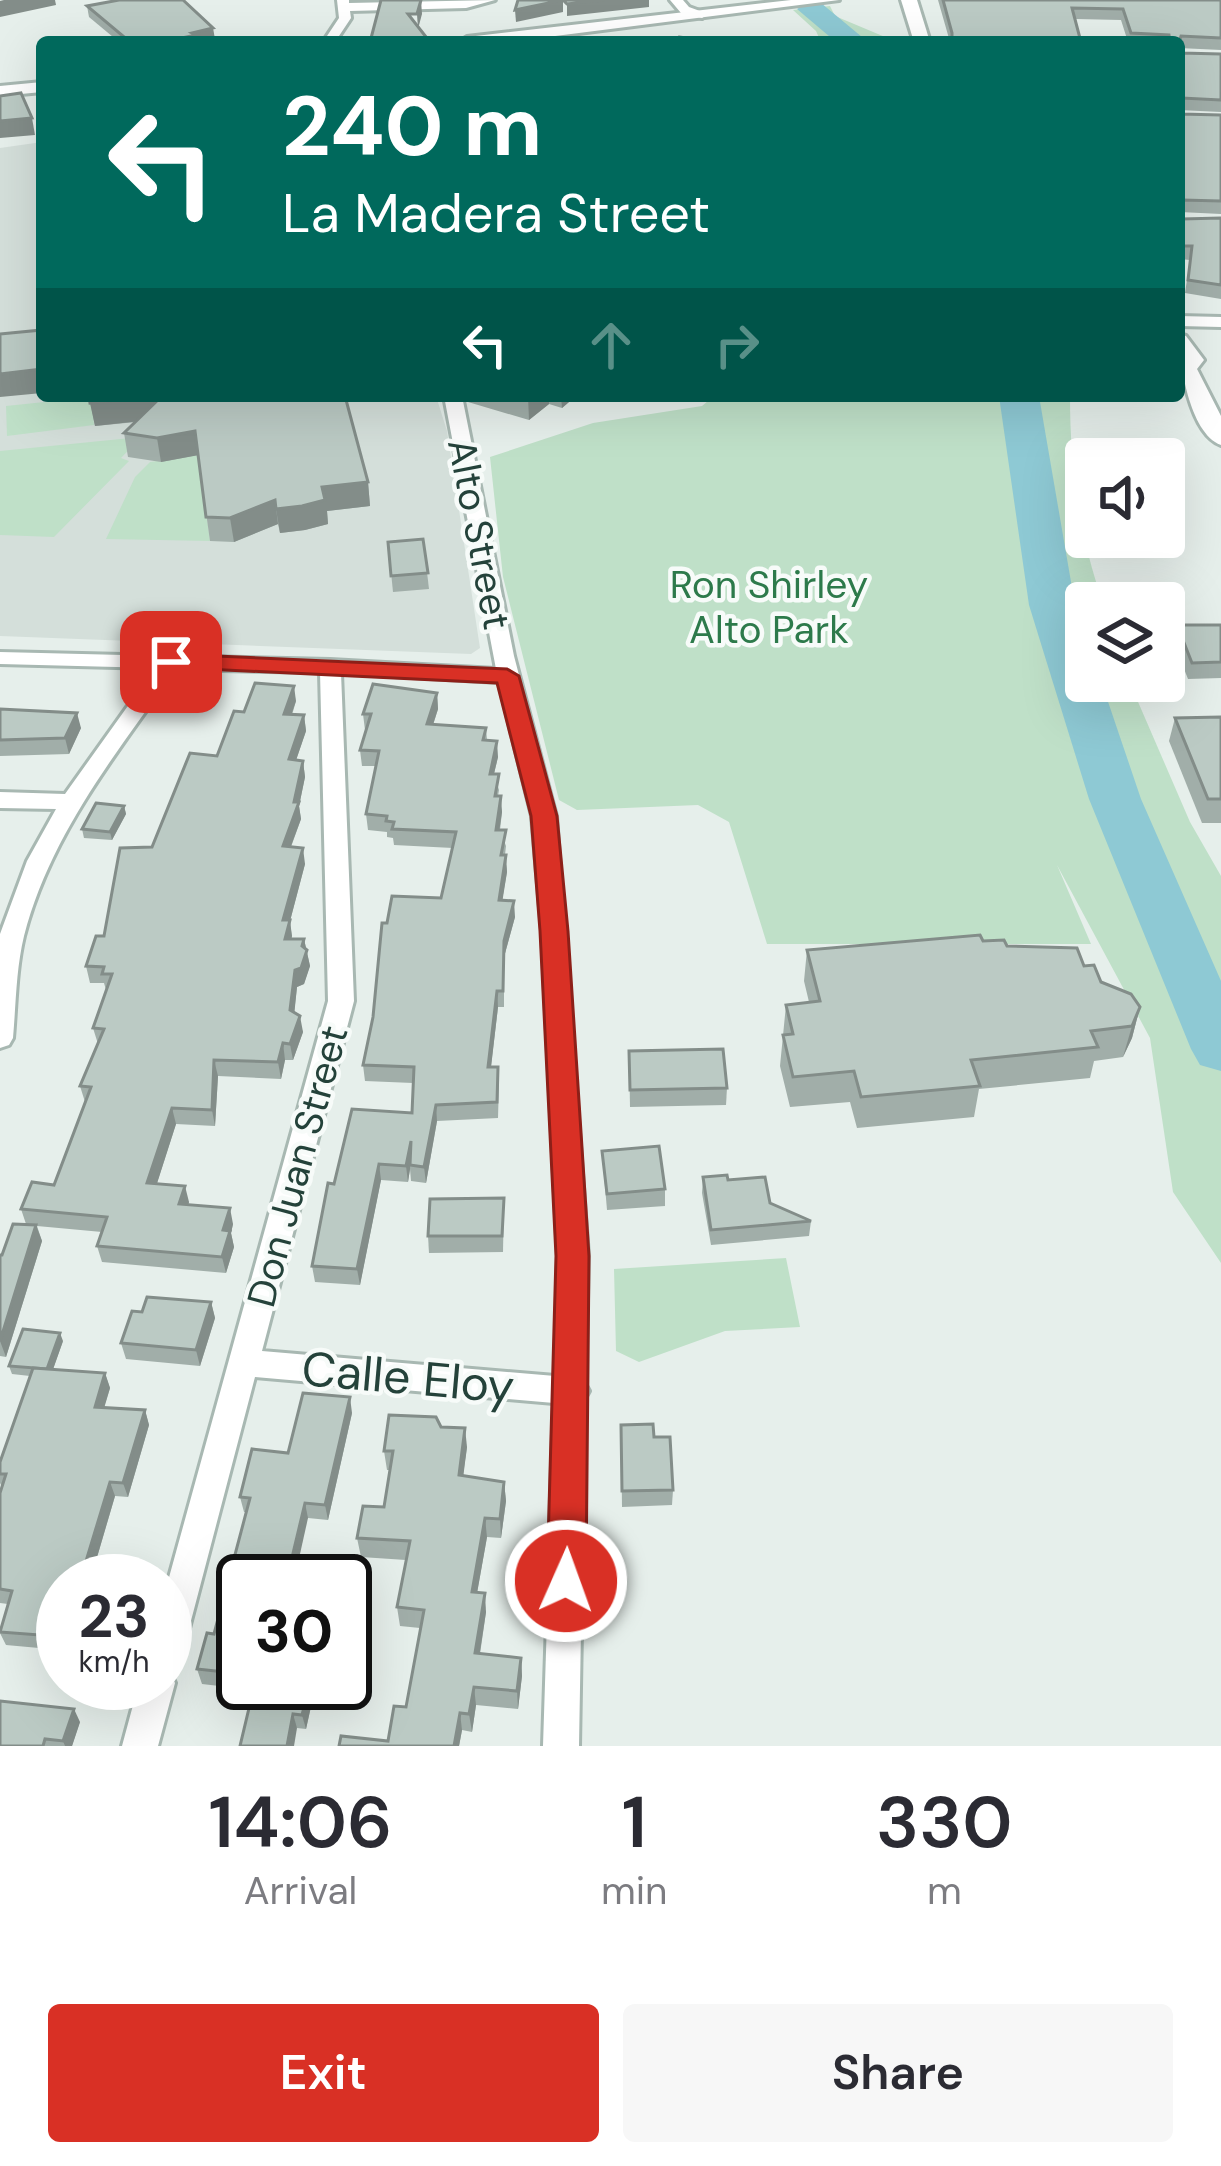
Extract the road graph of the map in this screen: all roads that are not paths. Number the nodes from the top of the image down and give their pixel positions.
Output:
1 (489, 0) edge
2 (676, 0) edge
3 (830, 0) edge
4 (909, 0) edge
5 (453, 2) edge
6 (345, 4) edge
7 (700, 7) edge
8 (333, 36) edge
9 (507, 36) edge
10 (920, 36) edge
11 (36, 88) edge
12 (0, 91) edge
13 (1185, 321) edge
14 (1221, 322) edge
15 (1185, 372) edge
16 (454, 402) edge
17 (1221, 438) edge
18 (0, 658) edge
19 (171, 662) junction
20 (330, 666) junction
21 (507, 676) junction
22 (0, 800) edge
23 (71, 802) junction
24 (0, 1038) edge
25 (244, 1363) junction
26 (573, 1391) junction
27 (192, 1555) edge
28 (150, 1710) edge
29 (140, 1746) edge
30 (561, 1746) edge

1 - 5 street
2 - 7 street
3 - 7 street
4 - 10 street
5 - 6 street
6 - 8 street
7 - 9 street
11 - 12 street
13 - 14 street
15 - 17 street
16 - 21 street, Alto Street
18 - 19 street
19 - 20 street
19 - 23 street
20 - 21 street
20 - 25 street, Don Juan Street
21 - 26 street, Alto Street
22 - 23 street
23 - 24 street
25 - 26 street, Calle Eloy
25 - 27 street, Don Juan Street
26 - 30 street, Alto Street
28 - 29 street

